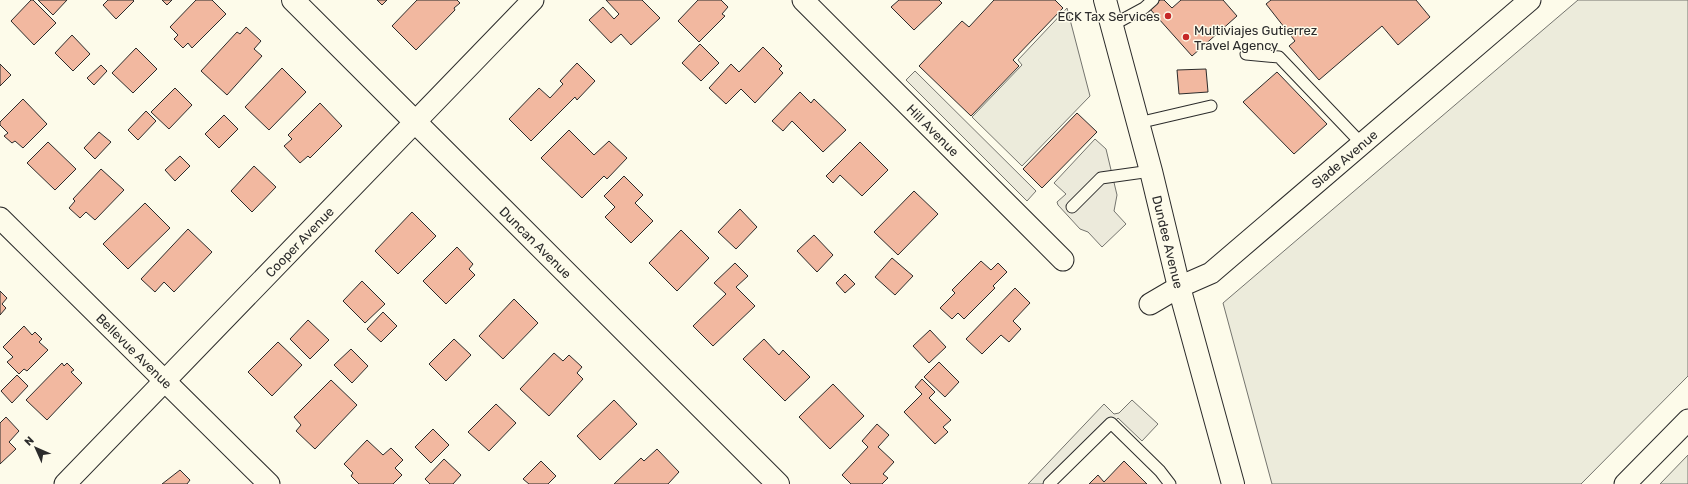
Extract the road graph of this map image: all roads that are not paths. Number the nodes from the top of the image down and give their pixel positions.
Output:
1 (293, 0) edge
2 (533, 0) edge
3 (803, 0) edge
4 (1104, 0) edge
5 (1153, 0) edge
6 (1530, 0) edge
7 (1111, 26) junction
8 (1246, 54) dead end
9 (1211, 106) dead end
10 (416, 121) junction
11 (1138, 123) junction
12 (1362, 144) junction
13 (1150, 171) junction
14 (1072, 207) dead end
15 (0, 218) edge
16 (1063, 260) dead end
17 (1179, 287) junction
18 (1150, 304) dead end
19 (164, 381) junction
20 (1688, 420) edge
21 (65, 484) edge
22 (269, 484) edge
23 (778, 484) edge
24 (1048, 484) edge
25 (1170, 484) edge
26 (1233, 484) edge
27 (1625, 484) edge

1 - 10 street, Duncan Avenue
2 - 10 street, Cooper Avenue
3 - 16 street, Hill Avenue
4 - 7 street, Dundee Avenue
5 - 7 lane
6 - 12 street, Slade Avenue
7 - 11 street, Dundee Avenue
8 - 12 lane
9 - 11 lane
10 - 19 street, Cooper Avenue
10 - 23 street, Duncan Avenue
11 - 13 street, Dundee Avenue
12 - 17 street, Slade Avenue
13 - 14 lane
13 - 17 street, Dundee Avenue
15 - 19 street, Bellevue Avenue
17 - 18 street, Slade Avenue
17 - 26 street, Dundee Avenue
19 - 21 street, Cooper Avenue
19 - 22 street, Bellevue Avenue
20 - 27 street
24 - 25 lane

